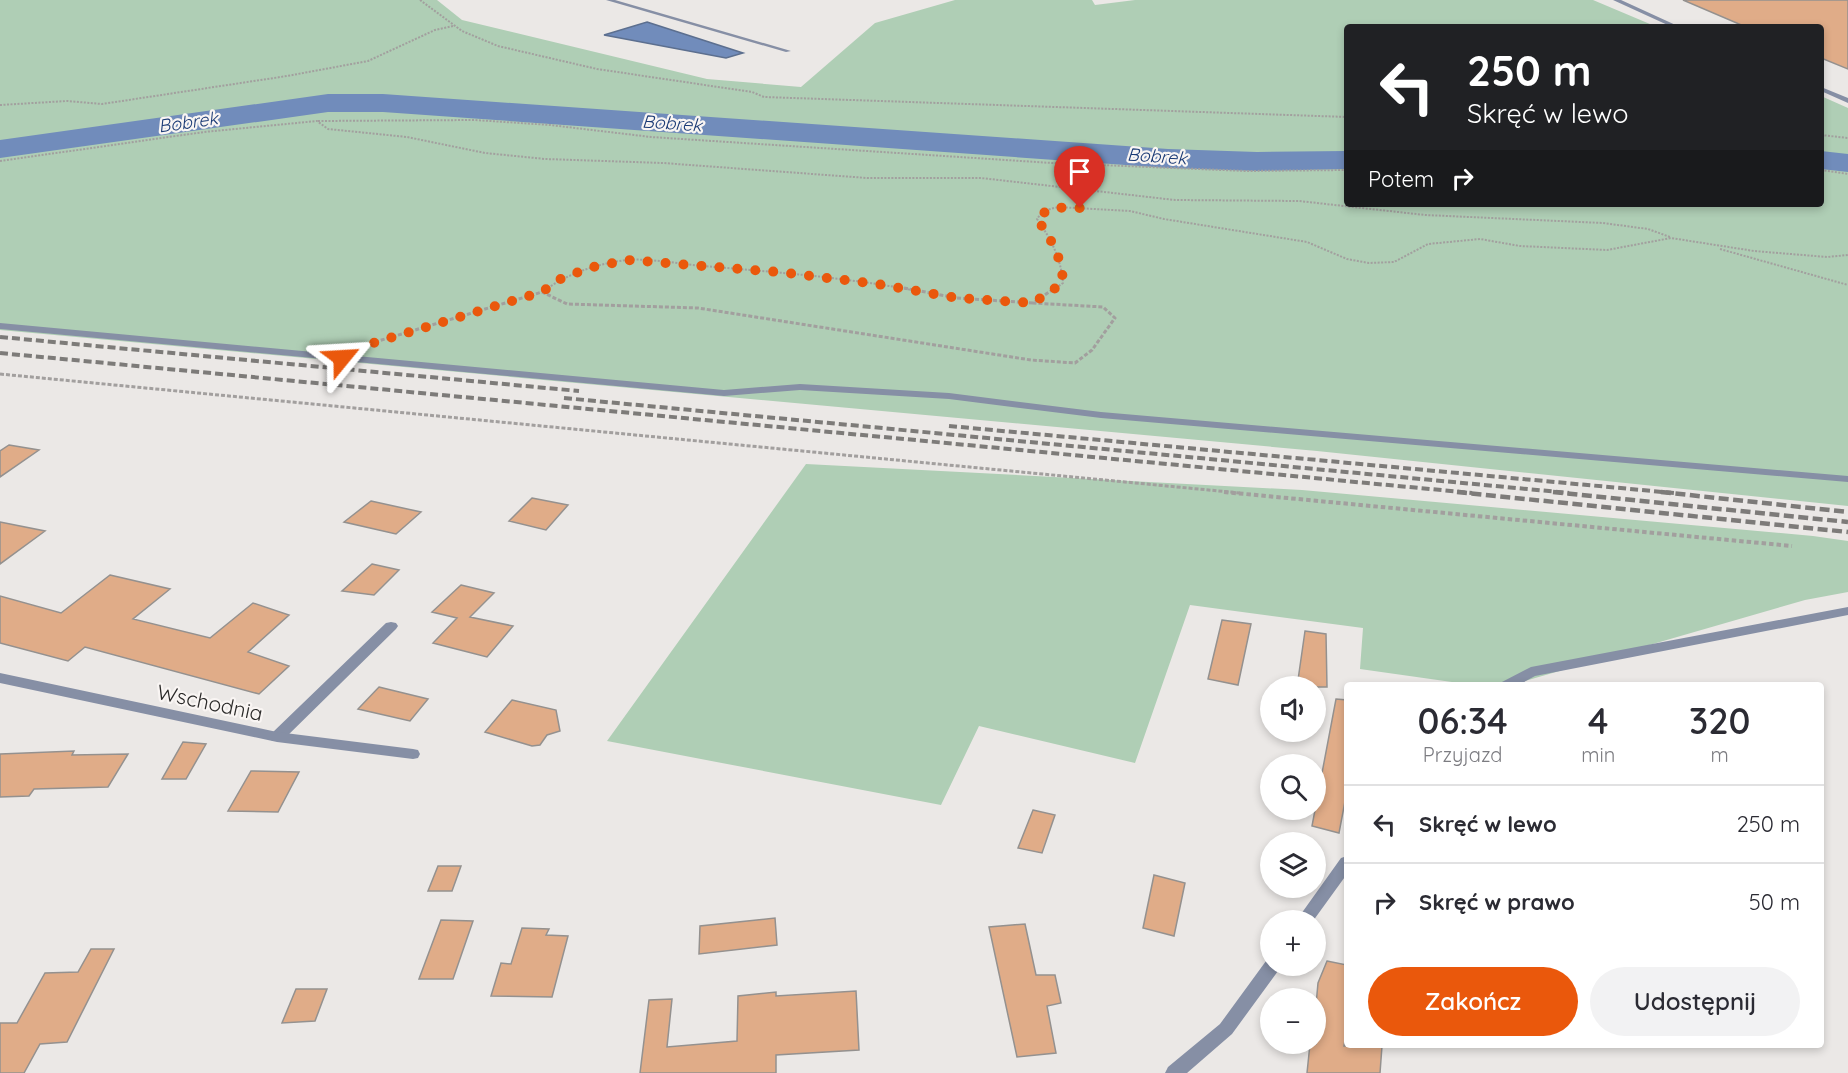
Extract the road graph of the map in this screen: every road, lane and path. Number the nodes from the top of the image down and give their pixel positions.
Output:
1 (420, 0) edge
2 (609, 0) edge
3 (1616, 0) edge
4 (1670, 24) edge
5 (454, 26) junction
6 (788, 51) dead end
7 (1824, 90) edge
8 (1848, 101) edge
9 (0, 105) edge
10 (1344, 117) edge
11 (317, 121) junction
12 (1824, 135) edge
13 (1848, 138) edge
14 (0, 161) edge
15 (1344, 170) edge
16 (1824, 170) edge
17 (1848, 174) edge
18 (1344, 206) edge
19 (1353, 207) edge
20 (1671, 238) junction
21 (1710, 246) junction
22 (1848, 255) edge
23 (1848, 285) edge
24 (542, 292) junction
25 (1033, 303) junction
26 (0, 326) edge
27 (342, 358) junction
28 (0, 374) edge
29 (1848, 479) edge
30 (1791, 546) dead end
31 (1848, 611) edge
32 (392, 626) dead end
33 (0, 678) edge
34 (1512, 682) edge
35 (276, 738) junction
36 (413, 754) dead end
37 (1344, 866) edge
38 (1312, 910) edge
39 (1265, 976) edge
40 (1174, 1073) edge

1 - 5 path
2 - 6 street
3 - 4 street
5 - 9 path
5 - 10 path
7 - 8 street
11 - 14 path
11 - 15 path
11 - 18 path
12 - 13 path
16 - 17 path
19 - 20 path
20 - 21 path
20 - 25 path
21 - 22 path
21 - 23 path
24 - 25 path
24 - 25 path
24 - 27 path
26 - 27 street
27 - 29 street
28 - 30 path
31 - 34 street
32 - 35 street
33 - 35 street, Wschodnia
35 - 36 street, Wschodnia
37 - 38 street
39 - 40 street

